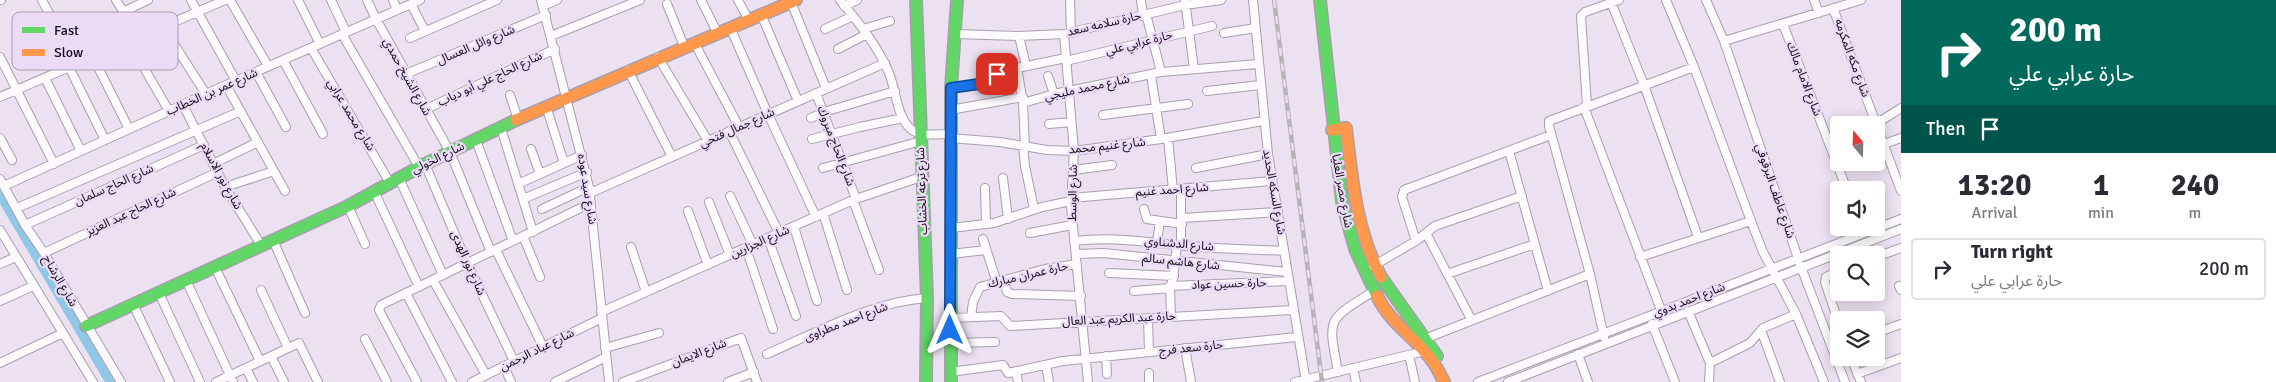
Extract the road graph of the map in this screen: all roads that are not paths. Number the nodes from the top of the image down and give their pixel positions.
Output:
1 (42, 0) edge
2 (116, 0) edge
3 (148, 0) edge
4 (191, 0) edge
5 (225, 0) edge
6 (230, 0) edge
7 (298, 0) edge
8 (331, 0) edge
9 (367, 0) edge
10 (393, 0) edge
11 (420, 0) edge
12 (497, 0) edge
13 (557, 0) edge
14 (640, 0) edge
15 (701, 0) edge
16 (738, 0) edge
17 (857, 0) edge
18 (916, 0) edge
19 (957, 0) edge
20 (1070, 0) edge
21 (1141, 0) edge
22 (1221, 0) edge
23 (1253, 0) edge
24 (1320, 0) edge
25 (1666, 0) edge
26 (1706, 0) edge
27 (1814, 0) edge
28 (1861, 0) edge
29 (1615, 1) edge
30 (786, 2) edge
31 (542, 3) edge
32 (842, 3) edge
33 (1185, 3) edge
34 (411, 4) junction
35 (667, 4) dead end
36 (1833, 8) junction
37 (397, 10) junction
38 (48, 12) edge
39 (124, 12) joint
40 (198, 12) junction
41 (1818, 13) junction
42 (761, 14) junction
43 (1144, 15) junction
44 (546, 16) junction
45 (853, 16) junction
46 (376, 20) junction
47 (748, 20) junction
48 (178, 21) edge
49 (890, 21) dead end
50 (1783, 24) junction
51 (1212, 26) dead end
52 (730, 27) junction
53 (1256, 28) junction
54 (825, 29) dead end
55 (425, 31) junction
56 (717, 32) junction
57 (865, 32) junction
58 (1189, 32) junction
59 (344, 33) junction
60 (1224, 33) dead end
61 (955, 34) junction
62 (1068, 34) junction
63 (552, 36) junction
64 (1019, 36) junction
65 (410, 38) dead end
66 (1152, 39) junction
67 (1724, 41) junction
68 (320, 44) junction
69 (689, 44) junction
70 (311, 48) junction
71 (838, 49) dead end
72 (178, 50) edge
73 (555, 50) junction
74 (0, 57) edge
75 (658, 57) junction
76 (283, 60) junction
77 (1066, 60) junction
78 (885, 63) junction
79 (1258, 64) junction
80 (268, 66) junction
81 (1026, 66) junction
82 (1694, 67) junction
83 (1017, 68) junction
84 (1194, 69) junction
85 (64, 70) edge
86 (75, 70) edge
87 (100, 70) edge
88 (145, 70) edge
89 (628, 70) junction
90 (256, 72) junction
91 (1162, 72) junction
92 (406, 74) junction
93 (1151, 75) junction
94 (1048, 76) dead end
95 (45, 78) junction
96 (236, 81) junction
97 (226, 85) junction
98 (1260, 85) junction
99 (1644, 85) junction
100 (826, 88) junction
101 (951, 88) junction
102 (16, 90) junction
103 (895, 91) junction
104 (1068, 91) junction
105 (1207, 91) dead end
106 (816, 93) junction
107 (206, 94) junction
108 (1054, 94) junction
109 (510, 95) dead end
110 (0, 97) edge
111 (567, 97) junction
112 (1023, 100) junction
113 (798, 101) junction
114 (1188, 104) dead end
115 (183, 105) junction
116 (546, 106) junction
117 (1586, 106) junction
118 (1156, 108) junction
119 (1901, 108) edge
120 (426, 109) junction
121 (950, 110) junction
122 (169, 111) junction
123 (241, 111) junction
124 (824, 112) junction
125 (768, 114) junction
126 (1103, 114) dead end
127 (1873, 116) edge
128 (811, 118) dead end
129 (903, 118) junction
130 (1885, 118) edge
131 (518, 120) junction
132 (1263, 121) junction
133 (1071, 122) junction
134 (1049, 124) dead end
135 (286, 127) dead end
136 (739, 127) junction
137 (501, 128) junction
138 (129, 129) junction
139 (196, 130) junction
140 (1332, 130) junction
141 (729, 131) junction
142 (832, 133) junction
143 (323, 134) dead end
144 (1551, 135) junction
145 (950, 136) junction
146 (920, 137) junction
147 (0, 138) edge
148 (1901, 138) edge
149 (812, 139) dead end
150 (1164, 139) junction
151 (105, 140) junction
152 (476, 140) junction
153 (708, 141) junction
154 (258, 142) junction
155 (1885, 144) edge
156 (204, 145) junction
157 (1024, 146) junction
158 (1885, 147) edge
159 (531, 148) dead end
160 (1509, 150) junction
161 (1074, 151) junction
162 (81, 152) junction
163 (450, 152) junction
164 (1268, 154) junction
165 (582, 155) junction
166 (672, 157) junction
167 (12, 160) dead end
168 (842, 162) junction
169 (564, 163) junction
170 (54, 164) junction
171 (213, 164) junction
172 (1112, 165) dead end
173 (422, 166) junction
174 (823, 168) dead end
175 (1196, 168) dead end
176 (1073, 170) junction
177 (274, 171) junction
178 (218, 172) junction
179 (586, 172) junction
180 (540, 174) junction
181 (921, 176) junction
182 (1003, 178) dead end
183 (394, 180) junction
184 (1272, 181) junction
185 (1844, 181) edge
186 (2, 183) edge
187 (518, 184) junction
188 (225, 187) junction
189 (985, 188) dead end
190 (590, 190) junction
191 (1177, 190) junction
192 (285, 191) dead end
193 (374, 191) junction
194 (1901, 191) edge
195 (730, 196) dead end
196 (1522, 196) junction
197 (523, 199) junction
198 (855, 200) junction
199 (1071, 200) junction
200 (709, 202) dead end
201 (591, 203) junction
202 (348, 206) junction
203 (17, 208) junction
204 (542, 209) dead end
205 (1034, 209) junction
206 (1144, 209) dead end
207 (688, 212) dead end
208 (1278, 212) junction
209 (820, 215) junction
210 (1008, 219) junction
211 (1901, 219) edge
212 (1160, 221) junction
213 (1182, 221) junction
214 (1751, 221) junction
215 (986, 224) junction
216 (1885, 224) edge
217 (25, 225) junction
218 (1072, 225) junction
219 (794, 226) junction
220 (951, 228) junction
221 (1901, 229) edge
222 (0, 230) edge
223 (532, 232) junction
224 (1030, 232) dead end
225 (779, 233) junction
226 (1426, 233) junction
227 (523, 236) junction
228 (1848, 236) edge
229 (1698, 237) junction
230 (768, 238) junction
231 (983, 239) dead end
232 (273, 240) junction
233 (513, 241) junction
234 (1074, 241) junction
235 (1416, 241) junction
236 (1157, 242) junction
237 (365, 244) dead end
238 (1535, 244) junction
239 (261, 245) junction
240 (1179, 245) junction
241 (750, 246) junction
242 (631, 247) dead end
243 (1901, 248) edge
244 (986, 250) junction
245 (493, 251) junction
246 (1284, 251) junction
247 (44, 253) junction
248 (951, 254) junction
249 (1076, 254) junction
250 (1885, 254) edge
251 (730, 255) junction
252 (16, 257) junction
253 (1640, 257) junction
254 (1798, 258) junction
255 (1176, 261) junction
256 (467, 263) junction
257 (0, 264) edge
258 (708, 264) junction
259 (1077, 264) junction
260 (1375, 264) junction
261 (215, 267) junction
262 (1801, 267) junction
263 (1772, 268) junction
264 (879, 270) dead end
265 (1364, 271) junction
266 (1109, 272) dead end
267 (1286, 272) junction
268 (1447, 274) junction
269 (1590, 274) junction
270 (443, 275) junction
271 (1830, 275) edge
272 (540, 276) dead end
273 (1174, 276) junction
274 (1777, 277) junction
275 (186, 280) junction
276 (433, 280) junction
277 (1288, 281) junction
278 (1001, 282) junction
279 (33, 286) junction
280 (419, 286) junction
281 (1170, 287) junction
282 (261, 290) dead end
283 (847, 290) dead end
284 (1548, 290) junction
285 (1134, 291) dead end
286 (1374, 291) junction
287 (158, 292) junction
288 (646, 292) junction
289 (406, 293) junction
290 (1081, 296) junction
291 (927, 298) junction
292 (1830, 299) edge
293 (0, 301) edge
294 (817, 301) dead end
295 (133, 304) junction
296 (1292, 310) junction
297 (1661, 310) junction
298 (1688, 311) junction
299 (305, 313) dead end
300 (1796, 314) junction
301 (602, 315) junction
302 (796, 316) dead end
303 (972, 317) junction
304 (1171, 317) junction
305 (950, 318) junction
306 (1148, 318) junction
307 (1471, 319) junction
308 (1083, 321) junction
309 (1652, 324) junction
310 (1901, 324) edge
311 (86, 326) junction
312 (773, 329) dead end
313 (1761, 330) junction
314 (1885, 330) edge
315 (63, 333) junction
316 (659, 333) dead end
317 (1603, 333) junction
318 (1296, 336) junction
319 (1830, 336) edge
320 (365, 339) dead end
321 (1420, 341) junction
322 (994, 342) dead end
323 (950, 343) junction
324 (1606, 343) junction
325 (543, 347) junction
326 (288, 348) junction
327 (605, 348) junction
328 (1185, 348) junction
329 (1425, 351) junction
330 (1149, 352) junction
331 (767, 354) dead end
332 (1578, 354) junction
333 (1409, 355) junction
334 (271, 356) junction
335 (1106, 356) junction
336 (606, 357) junction
337 (1901, 358) edge
338 (1086, 359) junction
339 (260, 361) junction
340 (514, 361) junction
341 (0, 363) edge
342 (1710, 363) junction
343 (1046, 364) junction
344 (504, 366) junction
345 (1840, 366) edge
346 (1854, 366) edge
347 (246, 368) junction
348 (1353, 368) junction
349 (1016, 371) junction
350 (754, 372) junction
351 (1338, 372) junction
352 (1149, 373) dead end
353 (1107, 374) dead end
354 (1858, 374) junction
355 (486, 375) junction
356 (951, 377) edge
357 (231, 379) edge
358 (1324, 379) edge
359 (475, 381) edge
360 (1306, 381) edge
361 (93, 382) edge
362 (121, 382) edge
363 (170, 382) edge
364 (200, 382) edge
365 (216, 382) edge
366 (253, 382) edge
367 (284, 382) edge
368 (318, 382) edge
369 (386, 382) edge
370 (417, 382) edge
371 (452, 382) edge
372 (511, 382) edge
373 (554, 382) edge
374 (609, 382) edge
375 (623, 382) edge
376 (728, 382) edge
377 (757, 382) edge
378 (926, 382) edge
379 (1018, 382) edge
380 (1049, 382) edge
381 (1088, 382) edge
382 (1149, 382) edge
383 (1192, 382) edge
384 (1295, 382) edge
385 (1356, 382) edge
386 (1415, 382) edge
387 (1444, 382) edge
388 (1451, 382) edge
389 (1478, 382) edge
390 (1508, 382) edge
391 (1588, 382) edge
392 (1675, 382) edge
393 (1709, 382) edge
394 (1780, 382) edge
395 (1824, 382) edge
396 (1845, 382) edge
397 (1861, 382) edge

1 - 38 street
2 - 39 street
3 - 39 street
4 - 40 street
5 - 40 street
6 - 80 street
7 - 68 street
8 - 59 street, شارع نور الهدى
9 - 46 street, شارع الشيخ حمدي
10 - 37 street
11 - 34 street, شارع عمر بن الخطاب
12 - 55 street
13 - 31 street
14 - 63 street
15 - 56 street
16 - 47 street
17 - 32 street
18 - 146 street, شارع ترعه الخشاب
19 - 61 street
20 - 62 street, شارع الوسط
21 - 43 street
22 - 33 street, حارة سلامه سعد
23 - 53 street, شارع السكه الحديد
24 - 140 street, شارع مصر العليا
25 - 82 street
26 - 67 street, شارع عاطف البرقوقي
27 - 41 street
28 - 36 street
29 - 99 street
29 - 117 street
30 - 42 street, شارع الخولي
30 - 100 street
31 - 44 street, شارع سيد عوده
32 - 45 street
33 - 43 street, حارة سلامه سعد
33 - 58 street
34 - 37 street, شارع عمر بن الخطاب
34 - 55 street
35 - 69 street
36 - 41 street
36 - 127 street, شارع مكه المكرمه
37 - 46 street, شارع عمر بن الخطاب
40 - 48 street
40 - 96 street
41 - 50 street
42 - 47 street, شارع الخولي
42 - 113 street
43 - 62 street, حارة سلامه سعد
43 - 66 street
44 - 63 street, شارع سيد عوده
44 - 92 street, شارع وائل العسال
45 - 54 street
45 - 57 street
46 - 59 street, شارع عمر بن الخطاب
46 - 92 street, شارع الشيخ حمدي
47 - 52 street, شارع الخولي
49 - 57 street
50 - 67 street
50 - 185 street, شارع الامام مالك
51 - 58 street, حارة عرابي علي
52 - 56 street, شارع الخولي
52 - 125 street
53 - 60 street
53 - 79 street, شارع السكه الحديد
55 - 65 street
56 - 69 street, شارع الخولي
57 - 71 street
57 - 78 street
58 - 66 street, حارة عرابي علي
58 - 84 street
59 - 68 street, شارع عمر بن الخطاب
59 - 173 street, شارع نور الهدى
61 - 64 street, حارة سلامه سعد
61 - 101 street
62 - 64 street, حارة سلامه سعد
62 - 77 street, شارع الوسط
63 - 73 street, شارع سيد عوده
64 - 81 street
66 - 77 street, حارة عرابي علي
66 - 91 street
67 - 254 street, شارع عاطف البرقوقي
68 - 70 street, شارع عمر بن الخطاب
69 - 75 street, شارع الخولي
69 - 136 street
70 - 76 street, شارع عمر بن الخطاب
70 - 183 street, شارع محمد عرابي
72 - 107 street
73 - 111 street, شارع سيد عوده
73 - 120 street, شارع الحاج علي أبو دياب
74 - 102 street
75 - 89 street, شارع الخولي
75 - 153 street
76 - 80 street, شارع عمر بن الخطاب
76 - 143 street
77 - 81 street, حارة عرابي علي
77 - 104 street, شارع الوسط
78 - 100 street, شارع جمال فتحي
78 - 103 street
79 - 84 street, شارع محمد مليجي
79 - 98 street, شارع السكه الحديد
80 - 90 street, شارع عمر بن الخطاب
81 - 83 street, حارة عرابي علي
82 - 99 street
82 - 214 street
83 - 101 street, حارة عرابي علي
83 - 112 street
84 - 91 street, شارع محمد مليجي
85 - 95 street
86 - 151 street
87 - 138 street
88 - 122 street
89 - 111 street, شارع الخولي
89 - 166 street
90 - 96 street, شارع عمر بن الخطاب
90 - 135 street
91 - 93 street, شارع محمد مليجي
92 - 120 street, شارع الشيخ حمدي
93 - 104 street, شارع محمد مليجي
93 - 118 street
94 - 108 street
95 - 102 street
95 - 162 street
96 - 97 street, شارع عمر بن الخطاب
97 - 107 street, شارع عمر بن الخطاب
97 - 123 street
98 - 105 street
98 - 132 street, شارع السكه الحديد
99 - 117 street
99 - 229 street
100 - 106 street, شارع جمال فتحي
101 - 121 street
102 - 110 street
102 - 170 street
103 - 124 street
103 - 129 street
104 - 108 street, شارع محمد مليجي
104 - 133 street, شارع الوسط
106 - 113 street, شارع جمال فتحي
106 - 124 street, شارع الحاج مبروك
107 - 115 street, شارع عمر بن الخطاب
108 - 112 street, شارع محمد مليجي
109 - 131 street
111 - 116 street, شارع الخولي
111 - 165 street, شارع سيد عوده
112 - 121 street, شارع محمد مليجي
112 - 157 street
113 - 125 street, شارع جمال فتحي
114 - 118 street
115 - 122 street, شارع عمر بن الخطاب
115 - 139 street, شارع نور الاسلام
116 - 131 street, شارع الخولي
116 - 169 street
117 - 144 street
117 - 253 street
118 - 126 street
118 - 150 street
119 - 130 street
120 - 163 street, شارع الشيخ حمدي
121 - 145 street
122 - 138 street, شارع عمر بن الخطاب
123 - 139 street
123 - 154 street
124 - 128 street
124 - 142 street, شارع الحاج مبروك
125 - 136 street, شارع جمال فتحي
125 - 209 street
129 - 142 street
129 - 146 street
131 - 137 street, شارع الخولي
132 - 150 street, شارع غنيم محمد
132 - 164 street, شارع السكه الحديد
133 - 134 street
133 - 161 street, شارع الوسط
136 - 141 street, شارع جمال فتحي
137 - 152 street, شارع الخولي
137 - 187 street
138 - 151 street, شارع عمر بن الخطاب
139 - 156 street, شارع نور الاسلام
139 - 203 street
140 - 260 street, شارع مصر العليا
140 - 265 street, شارع مصر العليا
141 - 153 street, شارع جمال فتحي
141 - 225 street
142 - 149 street
142 - 168 street, شارع الحاج مبروك
144 - 160 street
144 - 269 street
145 - 146 street, شارع غنيم محمد
145 - 157 street, شارع غنيم محمد
145 - 220 street
146 - 168 street, شارع غنيم محمد
146 - 181 street, شارع ترعه الخشاب
147 - 167 street
148 - 155 street
150 - 161 street, شارع غنيم محمد
150 - 191 street
151 - 162 street, شارع عمر بن الخطاب
152 - 163 street, شارع الخولي
152 - 233 street
153 - 166 street, شارع جمال فتحي
154 - 171 street
154 - 177 street
156 - 171 street, شارع نور الاسلام
156 - 217 street, شارع الحاج سلمان
157 - 161 street, شارع غنيم محمد
157 - 205 street
158 - 194 street, شارع مكه المكرمه
159 - 180 street
160 - 196 street
160 - 235 street
161 - 176 street, شارع الوسط
162 - 170 street, شارع عمر بن الخطاب
163 - 173 street, شارع الخولي
163 - 245 street, شارع الشيخ حمدي
164 - 175 street
164 - 184 street, شارع السكه الحديد
165 - 169 street
165 - 179 street, شارع سيد عوده
166 - 190 street, شارع جمال فتحي
168 - 174 street, شارع غنيم محمد
168 - 198 street, شارع الحاج مبروك
169 - 180 street
170 - 186 street, شارع عمر بن الخطاب
171 - 178 street, شارع نور الاسلام
172 - 176 street
173 - 183 street, شارع الخولي
173 - 256 street, شارع نور الهدى
176 - 199 street, شارع الوسط
177 - 188 street
177 - 192 street
178 - 188 street, شارع نور الاسلام
178 - 247 street, شارع الحاج عبد العزيز
179 - 190 street, شارع سيد عوده
179 - 197 street
180 - 187 street
181 - 198 street, شارع الجزارين
181 - 291 street, شارع ترعه الخشاب
182 - 210 street
183 - 193 street, شارع الخولي
183 - 270 street, شارع محمد عرابي
184 - 191 street, شارع احمد غنيم
184 - 208 street, شارع السكه الحديد
186 - 203 street, شارع الرشاح
187 - 197 street
188 - 239 street, شارع نور الاسلام
189 - 215 street
190 - 201 street, شارع سيد عوده
190 - 204 street, شارع جمال فتحي
191 - 199 street, شارع احمد غنيم
191 - 213 street
193 - 202 street, شارع الخولي
193 - 280 street
195 - 241 street
196 - 226 street
196 - 238 street
197 - 223 street
198 - 209 street, شارع الجزارين
198 - 264 street, شارع الحاج مبروك
199 - 205 street, شارع احمد غنيم
199 - 218 street, شارع الوسط
200 - 251 street
201 - 223 street
201 - 301 street, شارع سيد عوده
202 - 232 street, شارع الخولي
202 - 237 street
203 - 217 street, شارع الرشاح
205 - 210 street, شارع احمد غنيم
206 - 212 street
207 - 258 street
208 - 213 street
208 - 246 street, شارع السكه الحديد
209 - 219 street, شارع الجزارين
209 - 283 street
210 - 215 street, شارع احمد غنيم
211 - 216 street, شارع احمد بدوي
212 - 213 street
212 - 236 street
213 - 240 street
214 - 229 street
214 - 263 street
215 - 220 street, شارع احمد غنيم
217 - 247 street, شارع الرشاح
218 - 224 street
218 - 234 street, شارع الوسط
219 - 225 street, شارع الجزارين
219 - 294 street
220 - 248 street
221 - 262 street, شارع احمد بدوي
222 - 252 street, شارع الرشاح
223 - 227 street
225 - 230 street, شارع الجزارين
226 - 235 street
226 - 268 street
227 - 233 street
227 - 272 street
228 - 254 street, شارع احمد بدوي
229 - 253 street
230 - 241 street, شارع الجزارين
230 - 302 street
231 - 244 street
232 - 239 street, شارع الخولي
232 - 299 street
233 - 245 street
234 - 236 street, شارع الدشناوي
234 - 249 street, شارع الوسط
235 - 260 street
236 - 240 street, شارع الدشناوي
238 - 268 street
238 - 284 street
239 - 261 street, شارع الخولي
240 - 246 street, شارع الدشناوي
240 - 255 street
241 - 251 street, شارع الجزارين
241 - 312 street
242 - 288 street
243 - 250 street
244 - 248 street
244 - 278 street
245 - 256 street
245 - 325 street, شارع الشيخ حمدي
246 - 267 street, شارع السكه الحديد
247 - 311 street, شارع الرشاح
248 - 305 street
249 - 255 street, شارع هاشم سالم
249 - 259 street, شارع الوسط
251 - 258 street, شارع الجزارين
252 - 257 street
252 - 279 street, شارع الرشاح
253 - 297 street
254 - 262 street, شارع عاطف البرقوقي
254 - 263 street, شارع احمد بدوي
255 - 267 street, شارع هاشم سالم
255 - 273 street
256 - 270 street
256 - 340 street, شارع نور الهدى
258 - 288 street, شارع الجزارين
259 - 278 street, حارة عمران مبارك
259 - 290 street, شارع الوسط
260 - 265 street
260 - 321 street, شارع مصر العليا
261 - 275 street, شارع الخولي
261 - 339 street
262 - 274 street, شارع احمد بدوي
262 - 319 street, شارع عاطف البرقوقي
263 - 274 street
263 - 297 street, شارع احمد بدوي
265 - 286 street, شارع مصر العليا
266 - 273 street
267 - 277 street, شارع السكه الحديد
268 - 307 street
269 - 284 street
269 - 317 street
270 - 276 street
271 - 292 street
273 - 281 street
274 - 298 street, شارع احمد بدوي
274 - 300 street
275 - 287 street, شارع الخولي
275 - 357 street
276 - 280 street
276 - 355 street
277 - 281 street, حارة حسين عواد
277 - 296 street, شارع السكه الحديد
278 - 290 street
278 - 303 street, حارة عمران مبارك
279 - 293 street
279 - 315 street, شارع الرشاح
280 - 289 street
281 - 285 street, حارة حسين عواد
281 - 304 street
282 - 326 street
284 - 307 street
286 - 321 street, شارع مصر العليا
286 - 351 street
287 - 295 street, شارع الخولي
287 - 364 street
288 - 301 street, شارع الجزارين
289 - 370 street
289 - 371 street
290 - 308 street, شارع الوسط
291 - 331 street, شارع احمد مطراوى
291 - 378 street, شارع ترعه الخشاب
295 - 311 street, شارع الخولي
295 - 363 street
296 - 304 street, حارة عبد الكريم عبد العال
296 - 318 street, شارع السكه الحديد
297 - 317 street, شارع احمد بدوي
298 - 309 street, شارع احمد بدوي
298 - 342 street
300 - 313 street
300 - 395 street
301 - 325 street, شارع عباد الرحمن
301 - 327 street, شارع سيد عوده
303 - 305 street, حارة عبد الكريم عبد العال
303 - 308 street, حارة عبد الكريم عبد العال
304 - 306 street, حارة عبد الكريم عبد العال
305 - 323 street
306 - 308 street, حارة عبد الكريم عبد العال
306 - 330 street
307 - 321 street
308 - 338 street, شارع الوسط
309 - 324 street, شارع احمد بدوي
309 - 392 street
310 - 314 street
311 - 362 street, شارع الرشاح
313 - 342 street
313 - 394 street
315 - 341 street
315 - 361 street, شارع الرشاح
316 - 327 street
317 - 324 street
317 - 389 street, شارع احمد بدوي
318 - 328 street, حارة سعد فرج
318 - 360 street, شارع السكه الحديد
320 - 369 street
321 - 329 street, شارع مصر العليا
321 - 388 street, شارع مصر العليا
322 - 323 street
323 - 356 street
324 - 332 street, شارع احمد بدوي
325 - 340 street, شارع عباد الرحمن
326 - 334 street
326 - 368 street
327 - 336 street, شارع سيد عوده
328 - 330 street, حارة سعد فرج
328 - 383 street
329 - 333 street
329 - 387 street, شارع مصر العليا
330 - 335 street, حارة سعد فرج
332 - 390 street, شارع احمد بدوي
332 - 391 street
333 - 348 street
333 - 386 street
334 - 339 street
334 - 367 street
335 - 338 street, حارة سعد فرج
335 - 353 street
336 - 373 street
336 - 374 street, شارع سيد عوده
337 - 354 street
338 - 343 street, حارة سعد فرج
338 - 381 street, شارع الوسط
339 - 347 street
340 - 344 street, شارع عباد الرحمن
342 - 393 street
343 - 349 street, حارة سعد فرج
343 - 380 street
344 - 355 street, شارع عباد الرحمن
344 - 372 street
345 - 396 street, شارع عاطف البرقوقي
346 - 354 street
347 - 357 street
347 - 366 street
348 - 351 street
348 - 385 street
349 - 356 street, حارة سعد فرج
349 - 379 street
350 - 375 street, شارع الايمان
350 - 376 street
350 - 377 street
351 - 358 street
352 - 382 street
354 - 397 street
355 - 359 street, شارع عباد الرحمن
357 - 365 street
358 - 360 street
360 - 384 street

